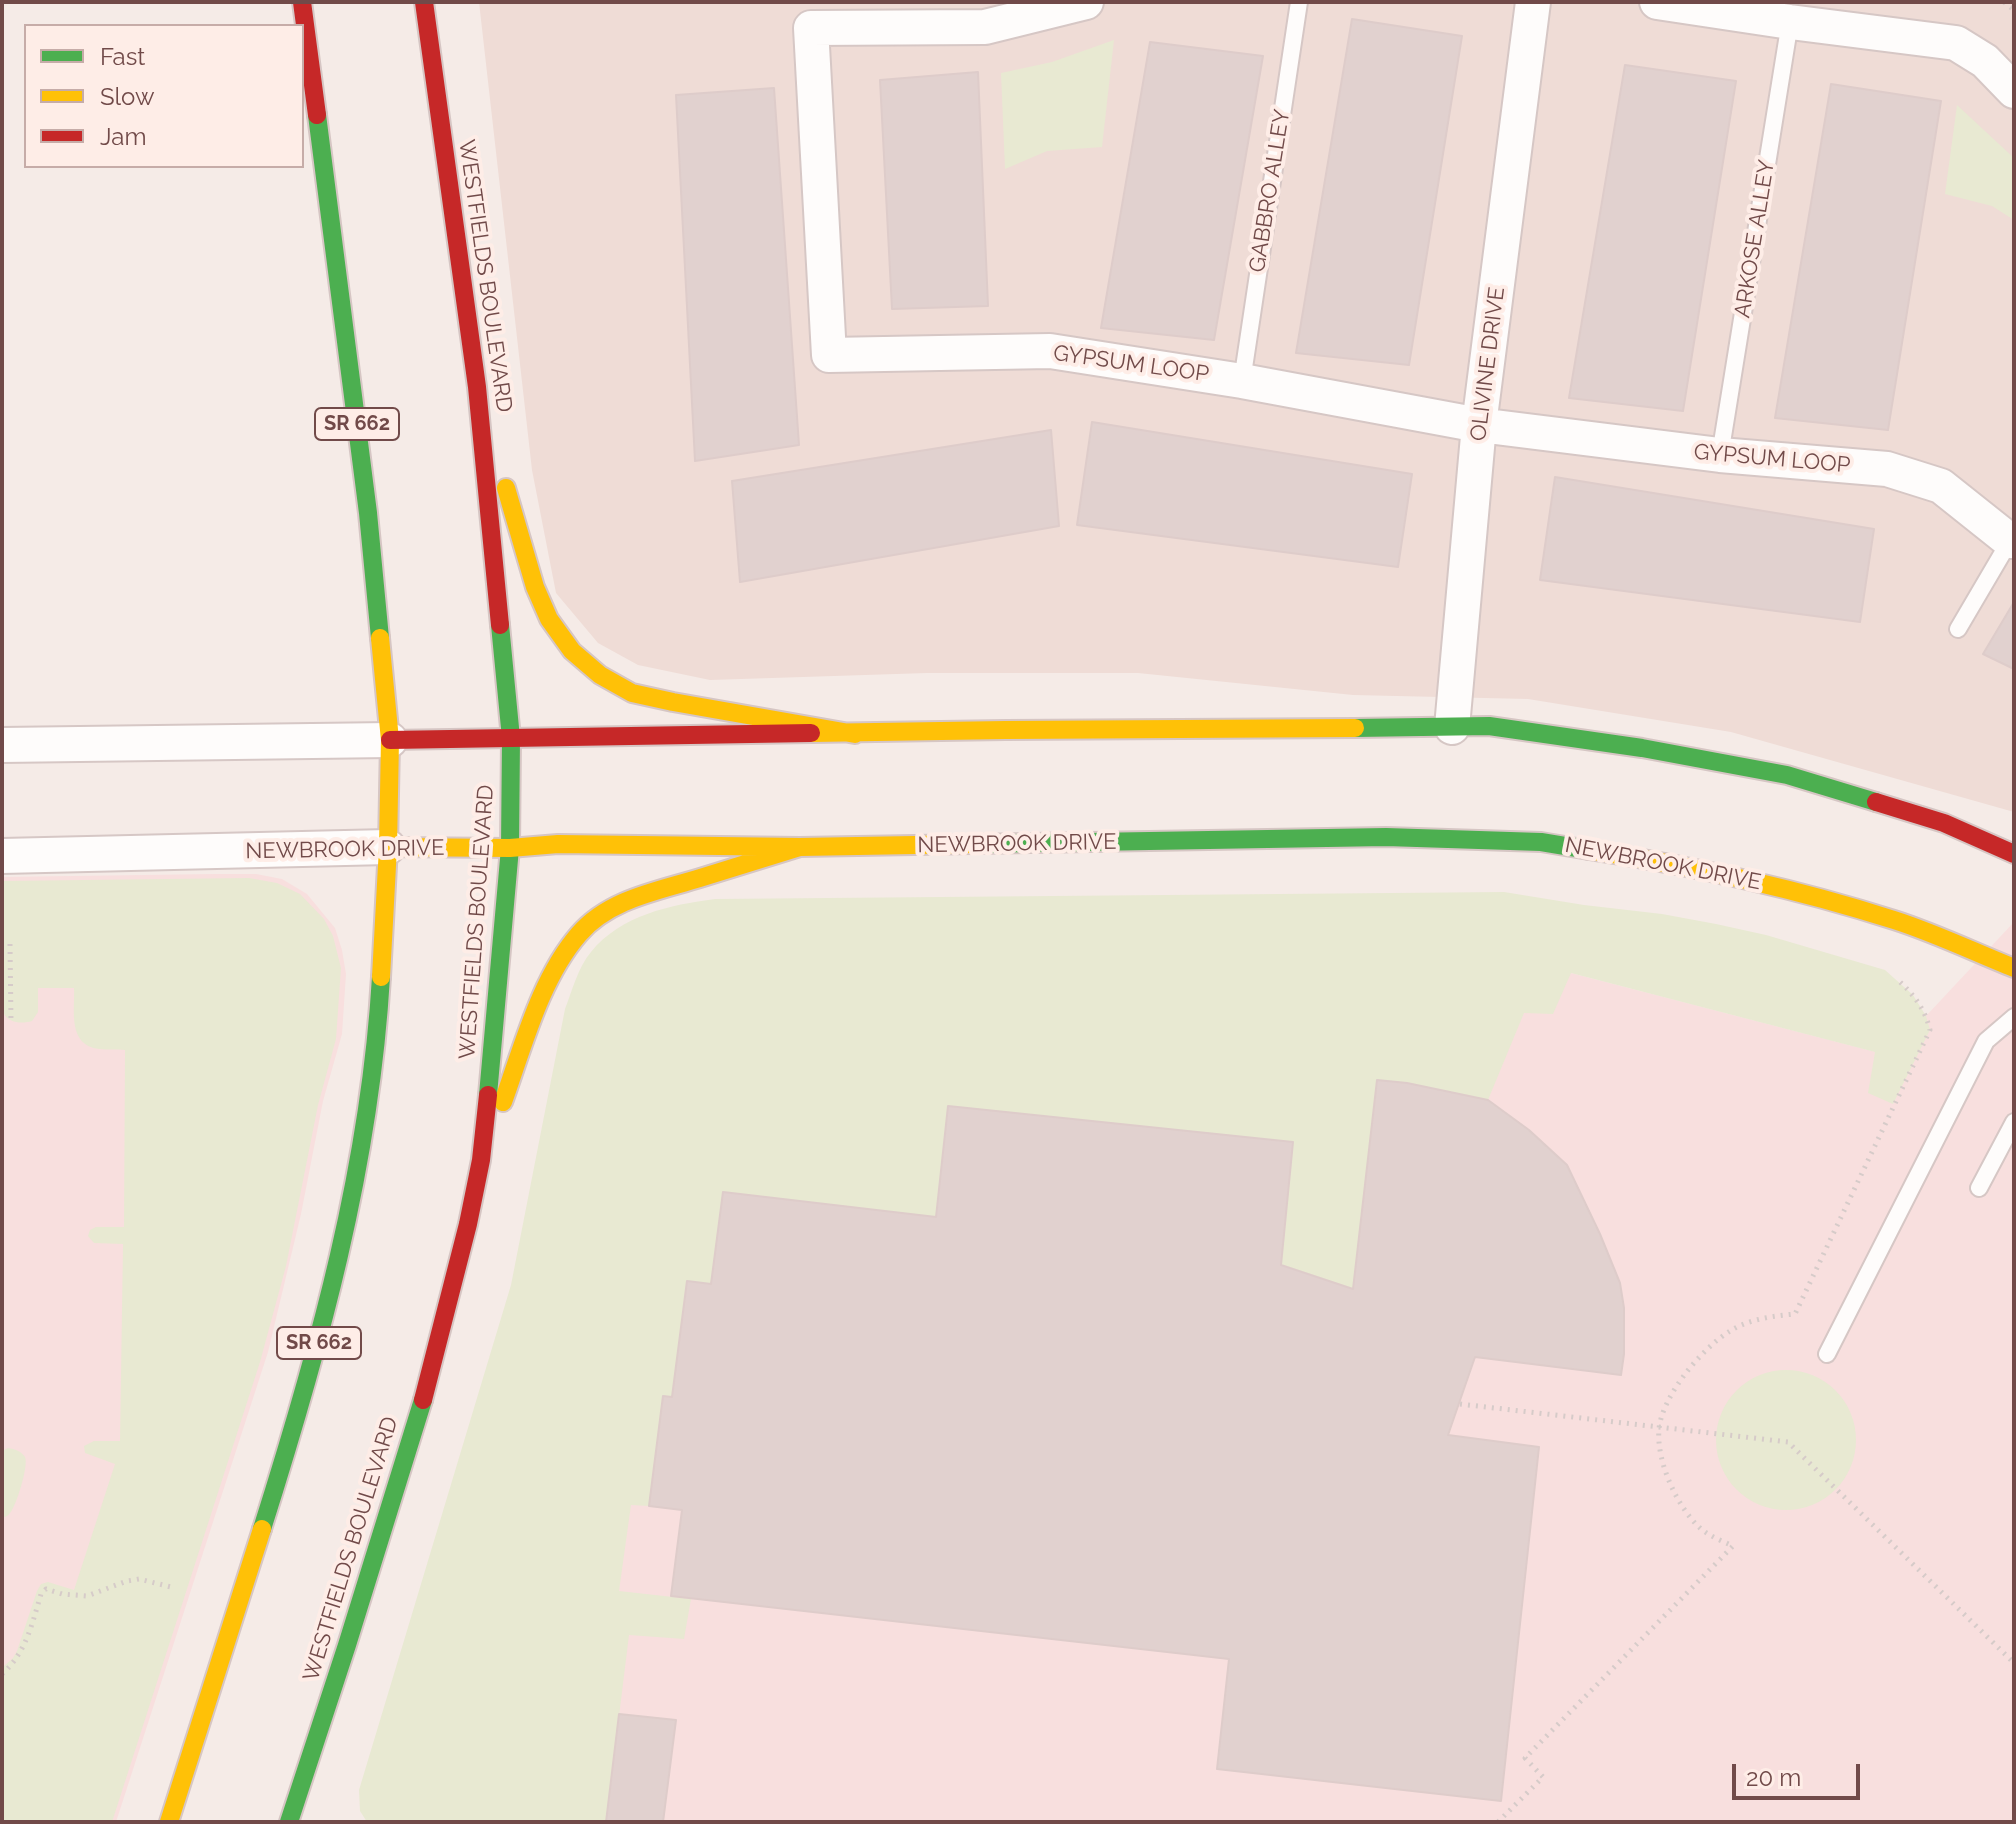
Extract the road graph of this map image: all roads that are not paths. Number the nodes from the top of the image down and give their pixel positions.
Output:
1 (302, 2) edge
2 (424, 2) edge
3 (1086, 2) edge
4 (1299, 2) edge
5 (1533, 2) edge
6 (1657, 2) edge
7 (1790, 22) junction
8 (2014, 91) edge
9 (1242, 381) junction
10 (477, 387) junction
11 (1479, 425) junction
12 (1720, 455) junction
13 (2012, 538) edge
14 (1958, 629) dead end
15 (1452, 727) junction
16 (855, 734) junction
17 (511, 738) junction
18 (390, 740) junction
19 (2, 745) edge
20 (388, 847) junction
21 (800, 847) junction
22 (510, 848) junction
23 (2014, 854) edge
24 (2, 856) edge
25 (2014, 968) edge
26 (2014, 1017) edge
27 (2014, 1122) edge
28 (481, 1160) junction
29 (1979, 1188) dead end
30 (1827, 1354) dead end
31 (169, 1822) edge
32 (289, 1822) edge

1 - 18 main road, SR 662
2 - 10 main road, WESTFIELDS BOULEVARD
3 - 9 street, GYPSUM LOOP
4 - 9 lane, GABBRO ALLEY
5 - 11 street, OLIVINE DRIVE
6 - 7 street
7 - 8 street
7 - 12 lane, ARKOSE ALLEY
9 - 11 street, GYPSUM LOOP
10 - 16 main road
10 - 17 main road, WESTFIELDS BOULEVARD
11 - 12 street, GYPSUM LOOP
11 - 15 street, OLIVINE DRIVE
12 - 13 street, GYPSUM LOOP
13 - 14 lane
15 - 16 main road
15 - 23 main road
16 - 17 main road
17 - 18 main road
17 - 22 main road, WESTFIELDS BOULEVARD
18 - 19 street
18 - 20 main road, SR 662
20 - 22 main road, NEWBROOK DRIVE
20 - 24 street, NEWBROOK DRIVE
20 - 31 main road, SR 662
21 - 22 main road, NEWBROOK DRIVE
21 - 25 main road, NEWBROOK DRIVE
21 - 28 main road
22 - 28 main road, WESTFIELDS BOULEVARD
26 - 30 lane
27 - 29 lane
28 - 32 main road, WESTFIELDS BOULEVARD

